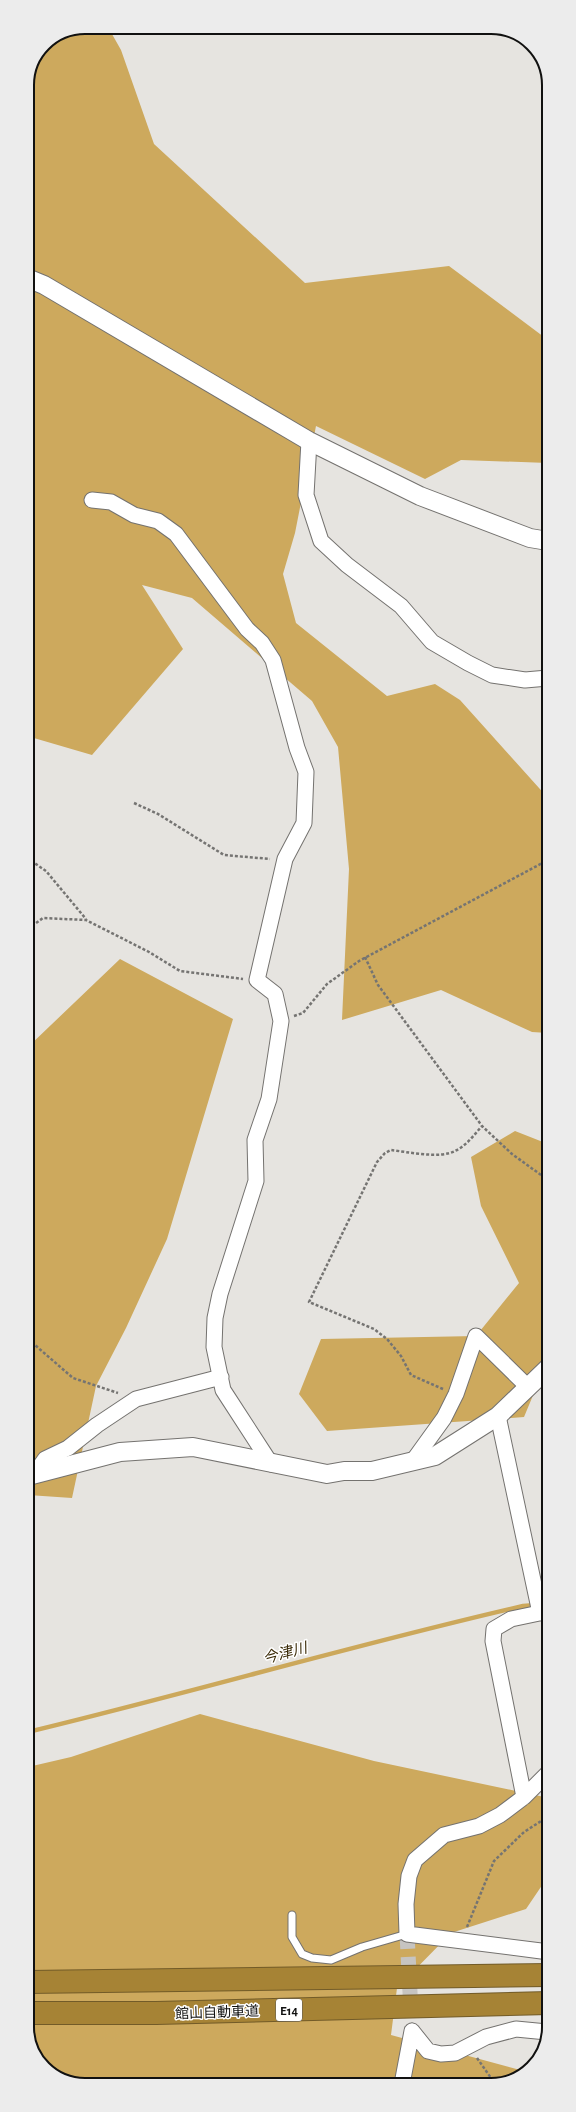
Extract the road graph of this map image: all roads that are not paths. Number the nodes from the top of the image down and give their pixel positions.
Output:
1 (34, 281) edge
2 (309, 441) junction
3 (92, 500) dead end
4 (542, 540) edge
5 (542, 679) edge
6 (542, 1374) edge
7 (221, 1377) junction
8 (528, 1387) junction
9 (498, 1416) junction
10 (413, 1461) junction
11 (271, 1464) junction
12 (34, 1472) edge
13 (34, 1474) edge
14 (542, 1603) edge
15 (542, 1612) edge
16 (542, 1779) edge
17 (524, 1797) junction
18 (292, 1915) dead end
19 (407, 1934) junction
20 (542, 1951) edge
21 (542, 1975) edge
22 (34, 1982) edge
23 (542, 2003) edge
24 (34, 2013) edge
25 (542, 2031) edge
26 (403, 2078) edge

1 - 2 street
2 - 4 street
2 - 5 street
3 - 7 street
6 - 8 street
7 - 11 street
7 - 12 street
8 - 9 street
8 - 10 street
9 - 10 street
9 - 14 street
10 - 11 street
11 - 13 street
15 - 17 street
16 - 17 street
17 - 19 street
18 - 19 lane
19 - 20 street
21 - 22 highway, E14
23 - 24 highway, 館山自動車道 / E14
25 - 26 street

